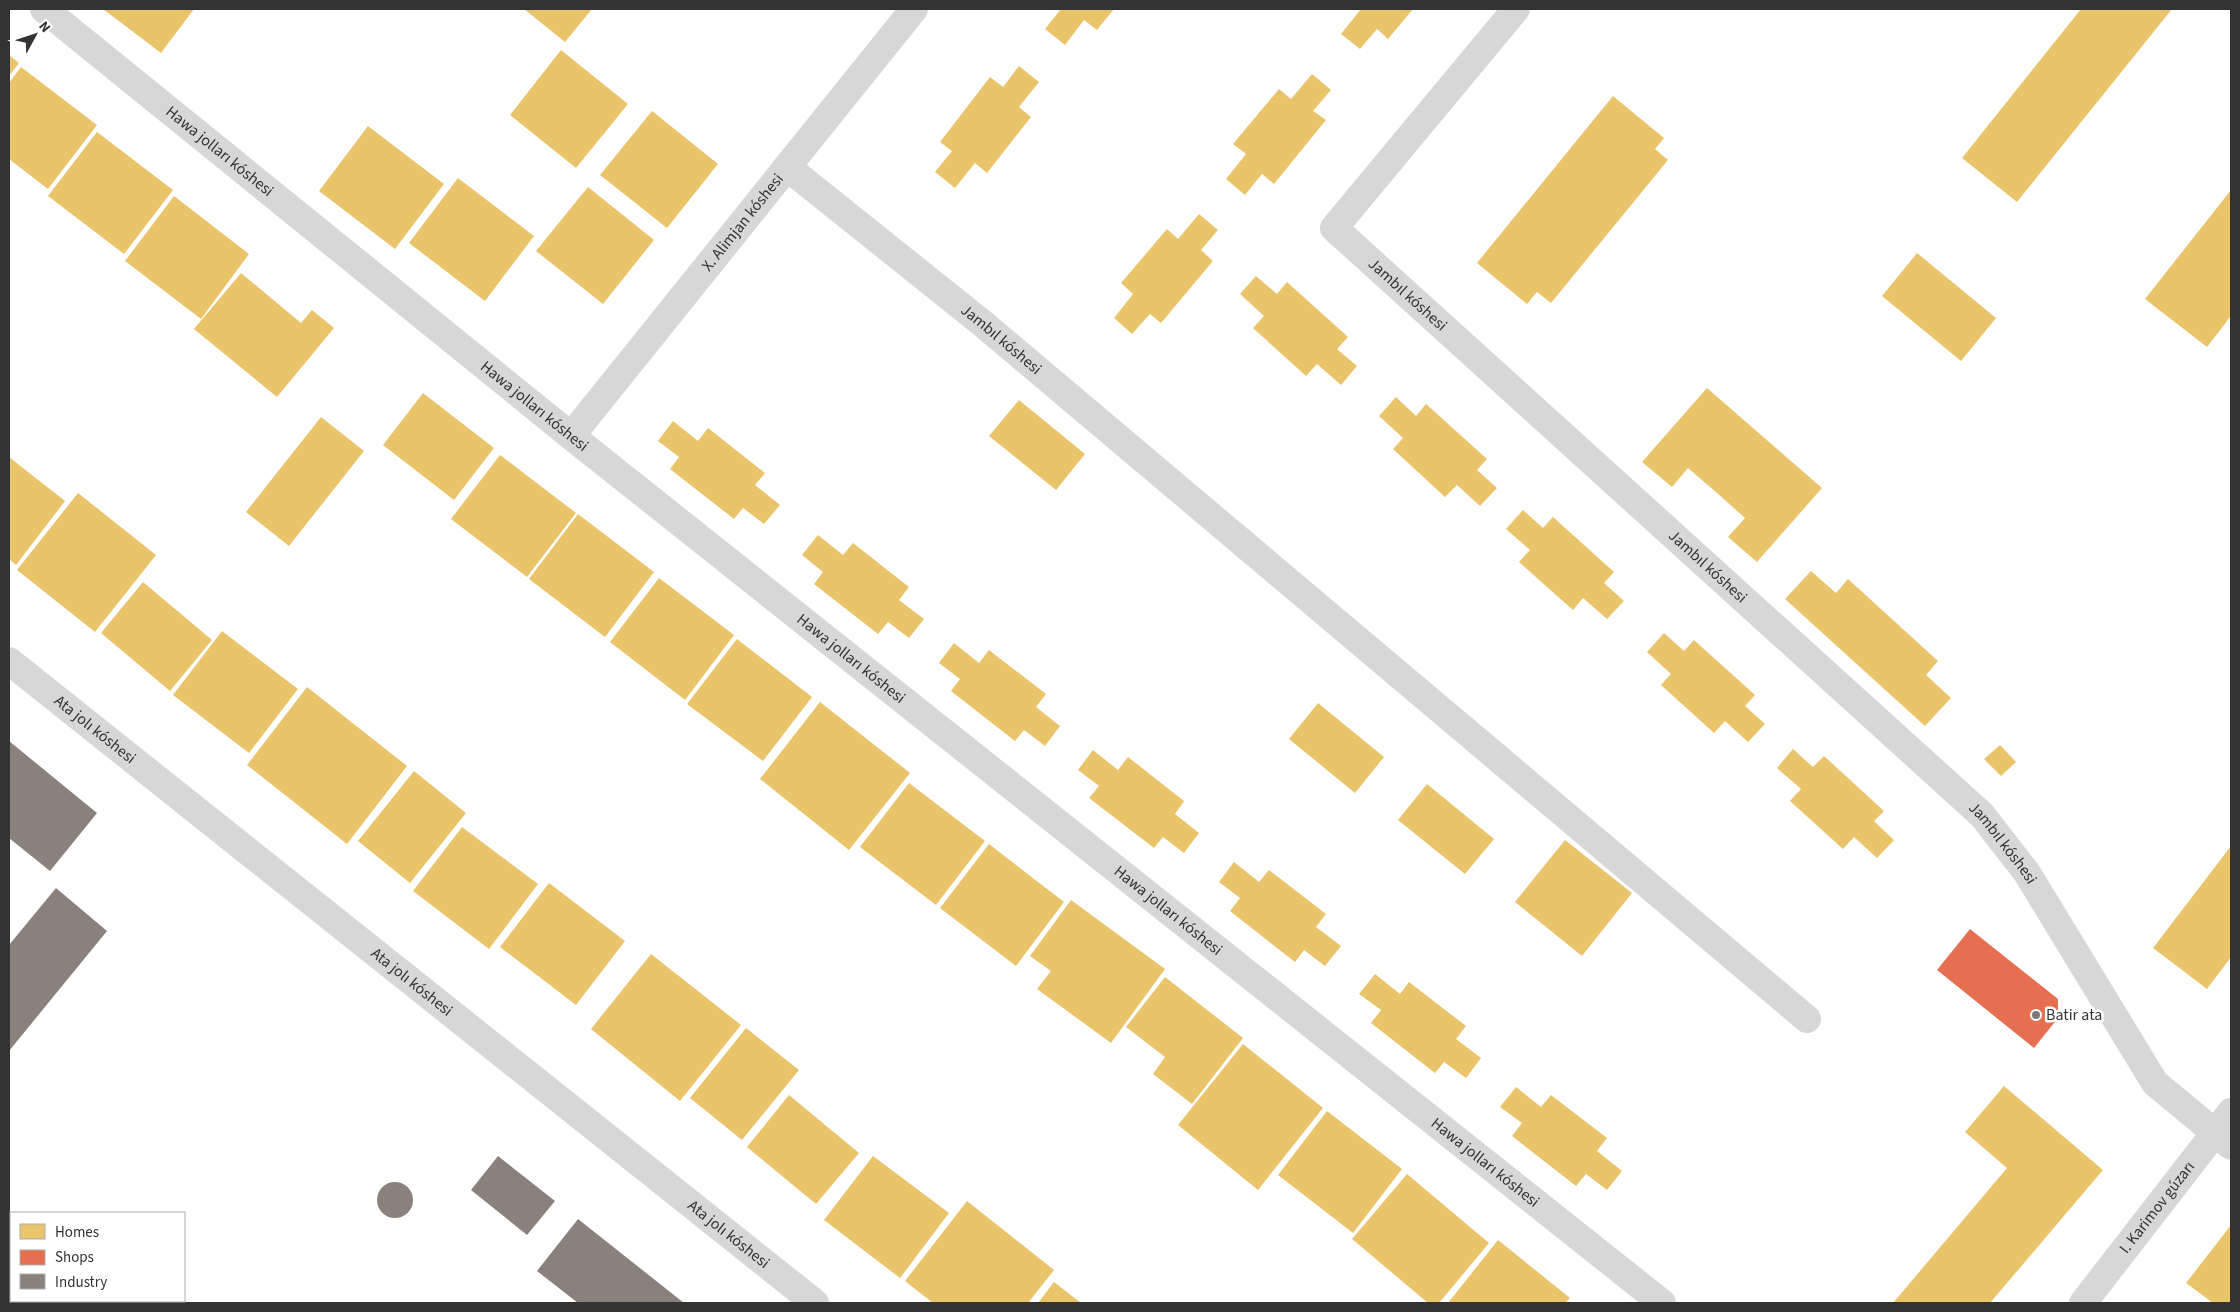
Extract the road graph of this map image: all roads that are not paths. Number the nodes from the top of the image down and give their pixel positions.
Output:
1 (44, 9) edge
2 (914, 9) edge
3 (1516, 9) edge
4 (788, 167) junction
5 (571, 436) junction
6 (9, 661) edge
7 (1807, 1019) dead end
8 (2231, 1112) edge
9 (2223, 1140) edge
10 (815, 1303) edge
11 (1662, 1303) edge
12 (2083, 1303) edge

1 - 5 street, Hawa jolları kóshesi
2 - 4 street, X. Alimjan kóshesi
3 - 9 street, Jambıl kóshesi
4 - 5 street, X. Alimjan kóshesi
4 - 7 street, Jambıl kóshesi
5 - 11 street, Hawa jolları kóshesi
6 - 10 street, Ata jolı kóshesi
8 - 9 street, I. Karimov gúzarı
9 - 12 street, I. Karimov gúzarı

